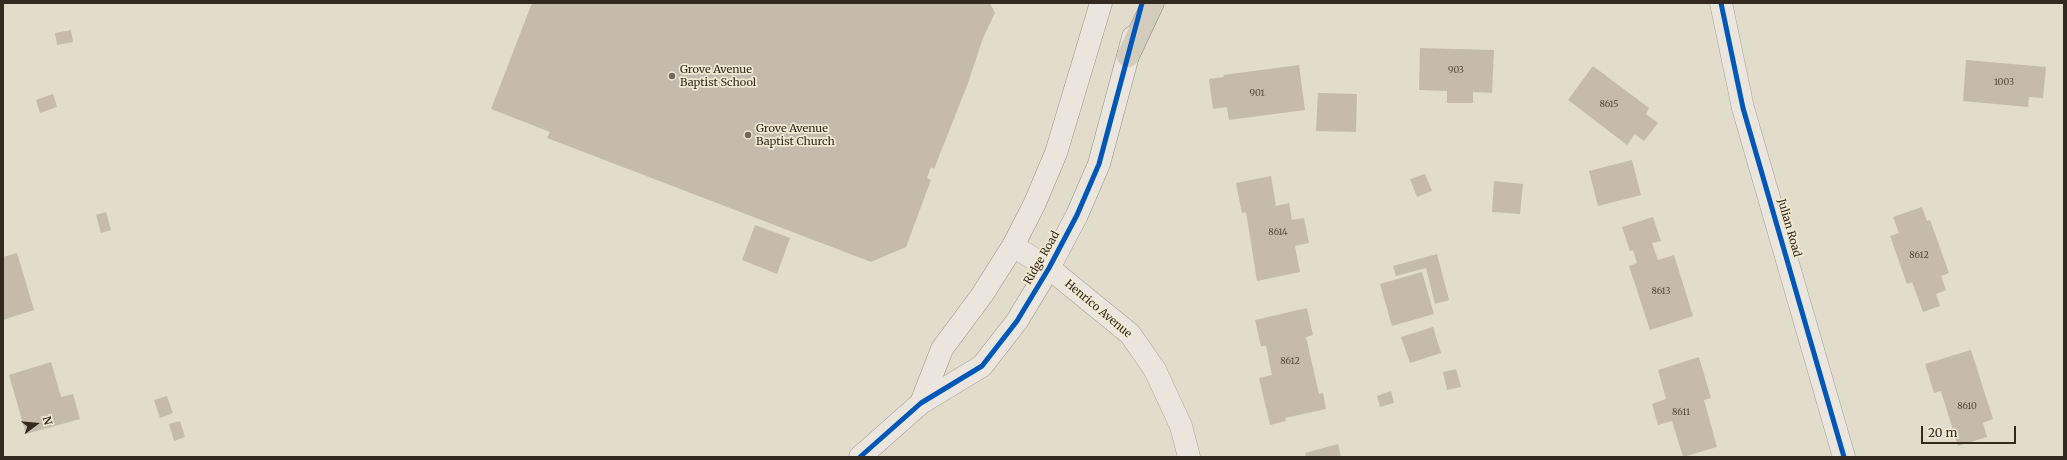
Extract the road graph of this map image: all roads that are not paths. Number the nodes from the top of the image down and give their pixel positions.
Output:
1 (1101, 3) edge
2 (1142, 3) edge
3 (1153, 3) edge
4 (1721, 3) edge
5 (1128, 56) junction
6 (1013, 246) junction
7 (1048, 268) junction
8 (921, 403) junction
9 (860, 457) edge
10 (1189, 457) edge
11 (1844, 457) edge

1 - 6 street, Ridge Road
2 - 5 street, Ridge Road
3 - 5 highway
4 - 11 street, Julian Road
5 - 7 street, Ridge Road
6 - 7 street, Henrico Avenue
6 - 8 street, Ridge Road
7 - 8 street, Ridge Road
7 - 10 street, Henrico Avenue
8 - 9 street, Ridge Road

